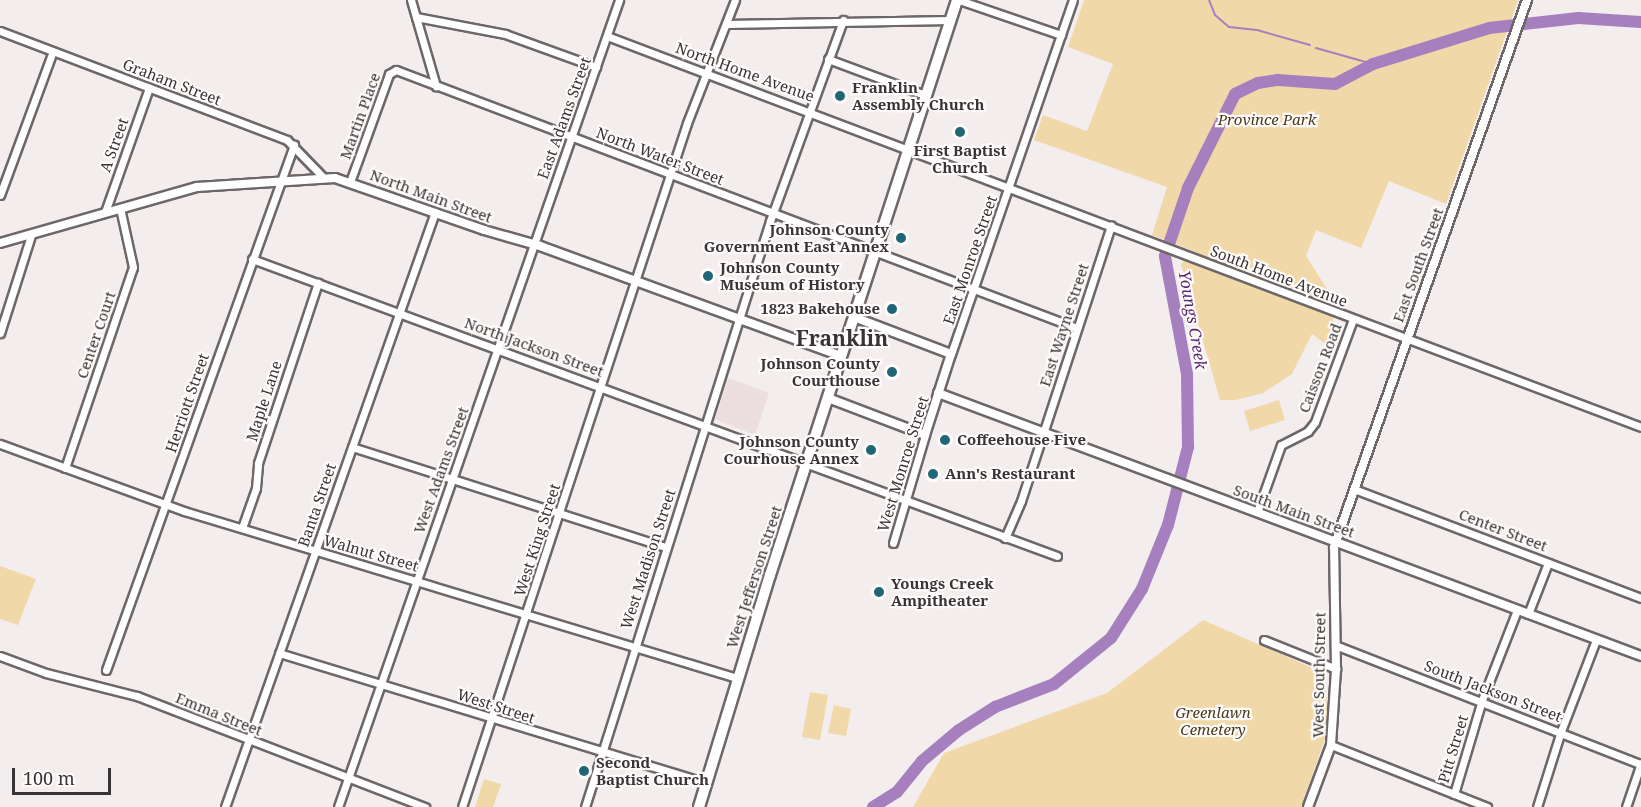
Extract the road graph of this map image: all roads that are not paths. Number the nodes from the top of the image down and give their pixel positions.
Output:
1 (411, 0) edge
2 (619, 0) edge
3 (735, 0) edge
4 (958, 0) edge
5 (1073, 0) edge
6 (1527, 0) edge
7 (416, 17) junction
8 (843, 20) junction
9 (950, 20) junction
10 (726, 24) junction
11 (0, 31) edge
12 (1061, 35) junction
13 (607, 36) junction
14 (53, 51) junction
15 (828, 59) junction
16 (596, 67) junction
17 (707, 72) junction
18 (435, 86) junction
19 (149, 88) junction
20 (924, 95) junction
21 (808, 110) junction
22 (571, 137) junction
23 (294, 145) junction
24 (908, 148) junction
25 (670, 175) junction
26 (322, 176) junction
27 (281, 179) junction
28 (350, 182) junction
29 (1009, 188) junction
30 (0, 195) edge
31 (120, 208) junction
32 (105, 212) junction
33 (435, 212) junction
34 (773, 212) junction
35 (1111, 225) junction
36 (31, 235) junction
37 (0, 243) edge
38 (534, 244) junction
39 (874, 252) junction
40 (252, 259) junction
41 (637, 281) junction
42 (318, 283) junction
43 (974, 289) junction
44 (400, 314) junction
45 (854, 317) junction
46 (739, 319) junction
47 (1353, 319) junction
48 (1077, 328) junction
49 (0, 333) edge
50 (1406, 338) junction
51 (498, 347) junction
52 (951, 354) junction
53 (841, 356) junction
54 (603, 386) junction
55 (938, 393) junction
56 (828, 398) junction
57 (705, 424) junction
58 (1641, 427) edge
59 (1043, 433) junction
60 (925, 435) junction
61 (0, 444) edge
62 (352, 447) junction
63 (806, 464) junction
64 (65, 468) junction
65 (452, 480) junction
66 (1354, 489) junction
67 (906, 501) junction
68 (165, 505) junction
69 (1257, 512) junction
70 (559, 513) junction
71 (242, 528) junction
72 (1005, 538) junction
73 (1336, 540) junction
74 (893, 543) dead end
75 (666, 547) junction
76 (315, 551) junction
77 (1058, 556) dead end
78 (1548, 563) junction
79 (417, 581) junction
80 (1641, 598) edge
81 (1516, 610) junction
82 (1528, 614) junction
83 (526, 617) junction
84 (1596, 639) junction
85 (1264, 640) dead end
86 (1335, 645) junction
87 (633, 649) junction
88 (279, 653) junction
89 (0, 656) edge
90 (1641, 656) edge
91 (1336, 669) junction
92 (106, 670) dead end
93 (737, 678) junction
94 (381, 685) junction
95 (1482, 700) junction
96 (491, 719) junction
97 (1561, 731) junction
98 (249, 740) junction
99 (1332, 745) junction
100 (601, 752) junction
101 (1641, 764) edge
102 (348, 778) junction
103 (706, 783) junction
104 (1454, 794) junction
105 (225, 807) edge
106 (338, 807) edge
107 (425, 807) edge
108 (462, 807) edge
109 (585, 807) edge
110 (699, 807) edge
111 (1308, 807) edge
112 (1487, 807) edge
113 (1537, 807) edge
114 (1626, 807) edge

1 - 7 street
2 - 13 street, East Adams Street
3 - 10 street, West King Street
4 - 9 main road, West Jefferson Street
4 - 12 street
5 - 12 street, East Monroe Street
6 - 50 street, East South Street
7 - 16 street
7 - 18 street
8 - 9 street
8 - 10 street
8 - 15 street, West Madison Street
9 - 20 main road, West Jefferson Street
10 - 17 street, West King Street
11 - 14 street, Graham Street
12 - 29 street, East Monroe Street
13 - 16 street, East Adams Street
13 - 17 street, North Home Avenue
14 - 19 street, Graham Street
14 - 30 street
15 - 20 street
15 - 21 street, West Madison Street
16 - 22 street, East Adams Street
17 - 21 street, North Home Avenue
17 - 25 street, West King Street
18 - 22 street, North Water Street
18 - 28 street, Martin Place
19 - 23 street, Graham Street
19 - 32 street, A Street
20 - 24 main road, West Jefferson Street
21 - 24 street, North Home Avenue
21 - 34 street, West Madison Street
22 - 25 street, North Water Street
22 - 38 street, East Adams Street
23 - 26 street, Graham Street
23 - 27 street, Herriott Street
24 - 29 street, South Home Avenue
24 - 39 main road, West Jefferson Street
25 - 34 street, North Water Street
25 - 41 street, West King Street
26 - 27 street, North Main Street
26 - 28 street, North Main Street
27 - 31 street, North Main Street
27 - 40 street, Herriott Street
28 - 33 street, North Main Street
29 - 35 street, South Home Avenue
29 - 43 street, East Monroe Street
31 - 32 street, North Main Street
31 - 64 street, Center Court
32 - 36 street, North Main Street
33 - 38 street, North Main Street
33 - 44 street, Banta Street
34 - 39 street, North Water Street
34 - 46 street, West Madison Street
35 - 47 street, South Home Avenue
35 - 48 street, East Wayne Street
36 - 37 street, North Main Street
36 - 49 street
38 - 41 street, North Main Street
38 - 51 street, West Adams Street
39 - 43 street, North Water Street
39 - 45 main road, West Jefferson Street
40 - 42 street, North Jackson Street
40 - 68 street, Herriott Street
41 - 46 street, North Main Street
41 - 54 street, West King Street
42 - 44 street, North Jackson Street
42 - 71 street, Maple Lane
43 - 48 street, North Water Street
43 - 52 street, East Monroe Street
44 - 51 street, North Jackson Street
44 - 62 street, Banta Street
45 - 52 street
45 - 53 main road, West Jefferson Street
46 - 53 street, North Main Street
46 - 57 street, West Madison Street
47 - 50 street, South Home Avenue
47 - 69 street, Caisson Road
48 - 59 street, East Wayne Street
50 - 58 street, South Home Avenue
50 - 66 street, East South Street
51 - 54 street, North Jackson Street
51 - 65 street, West Adams Street
52 - 55 street, East Monroe Street
53 - 56 main road, West Jefferson Street
54 - 57 street, North Jackson Street
54 - 70 street, West King Street
55 - 59 street, South Main Street
55 - 60 street, West Monroe Street
56 - 60 street
56 - 63 main road, West Jefferson Street
57 - 63 street, North Jackson Street
57 - 75 street, West Madison Street
59 - 69 street, South Main Street
59 - 72 street, East Wayne Street
60 - 67 street, West Monroe Street
61 - 64 street, Walnut Street
62 - 65 street
62 - 76 street, Banta Street
63 - 67 street
63 - 93 main road, West Jefferson Street
64 - 68 street, Walnut Street
65 - 70 street
65 - 79 street, West Adams Street
66 - 73 street, East South Street
66 - 78 street, Center Street
67 - 72 street
67 - 74 street, West Monroe Street
68 - 71 street, Walnut Street
68 - 92 street, Herriott Street
69 - 73 street, South Main Street
70 - 75 street
70 - 83 street, West King Street
71 - 76 street, Walnut Street
72 - 77 street
73 - 81 street, South Main Street
73 - 86 street, West South Street
75 - 87 street, West Madison Street
76 - 79 street, Walnut Street
76 - 88 street, Banta Street
78 - 80 street, Center Street
78 - 82 street
79 - 83 street, Walnut Street
79 - 94 street, West Adams Street
81 - 82 street, South Main Street
81 - 95 street, Pitt Street
82 - 84 street, South Main Street
83 - 87 street, Walnut Street
83 - 96 street, West King Street
84 - 90 street, South Main Street
84 - 97 street
85 - 91 street
86 - 91 street, West South Street
86 - 95 street, South Jackson Street
87 - 93 street, Walnut Street
87 - 100 street, West Madison Street
88 - 94 street, West Street
88 - 98 street, Banta Street
89 - 98 street, Emma Street
91 - 99 street, West South Street
93 - 103 main road, West Jefferson Street
94 - 96 street, West Street
94 - 102 street, West Adams Street
95 - 97 street, South Jackson Street
95 - 104 street, Pitt Street
96 - 100 street, West Street
96 - 108 street, West King Street
97 - 101 street, South Jackson Street
97 - 113 street
98 - 102 street, Emma Street
98 - 105 street, Banta Street
99 - 104 street
99 - 111 street, West South Street
100 - 103 street, West Street
100 - 109 street, West Madison Street
101 - 114 street
102 - 106 street, West Adams Street
102 - 107 street, Emma Street
103 - 110 main road, West Jefferson Street
104 - 112 street

